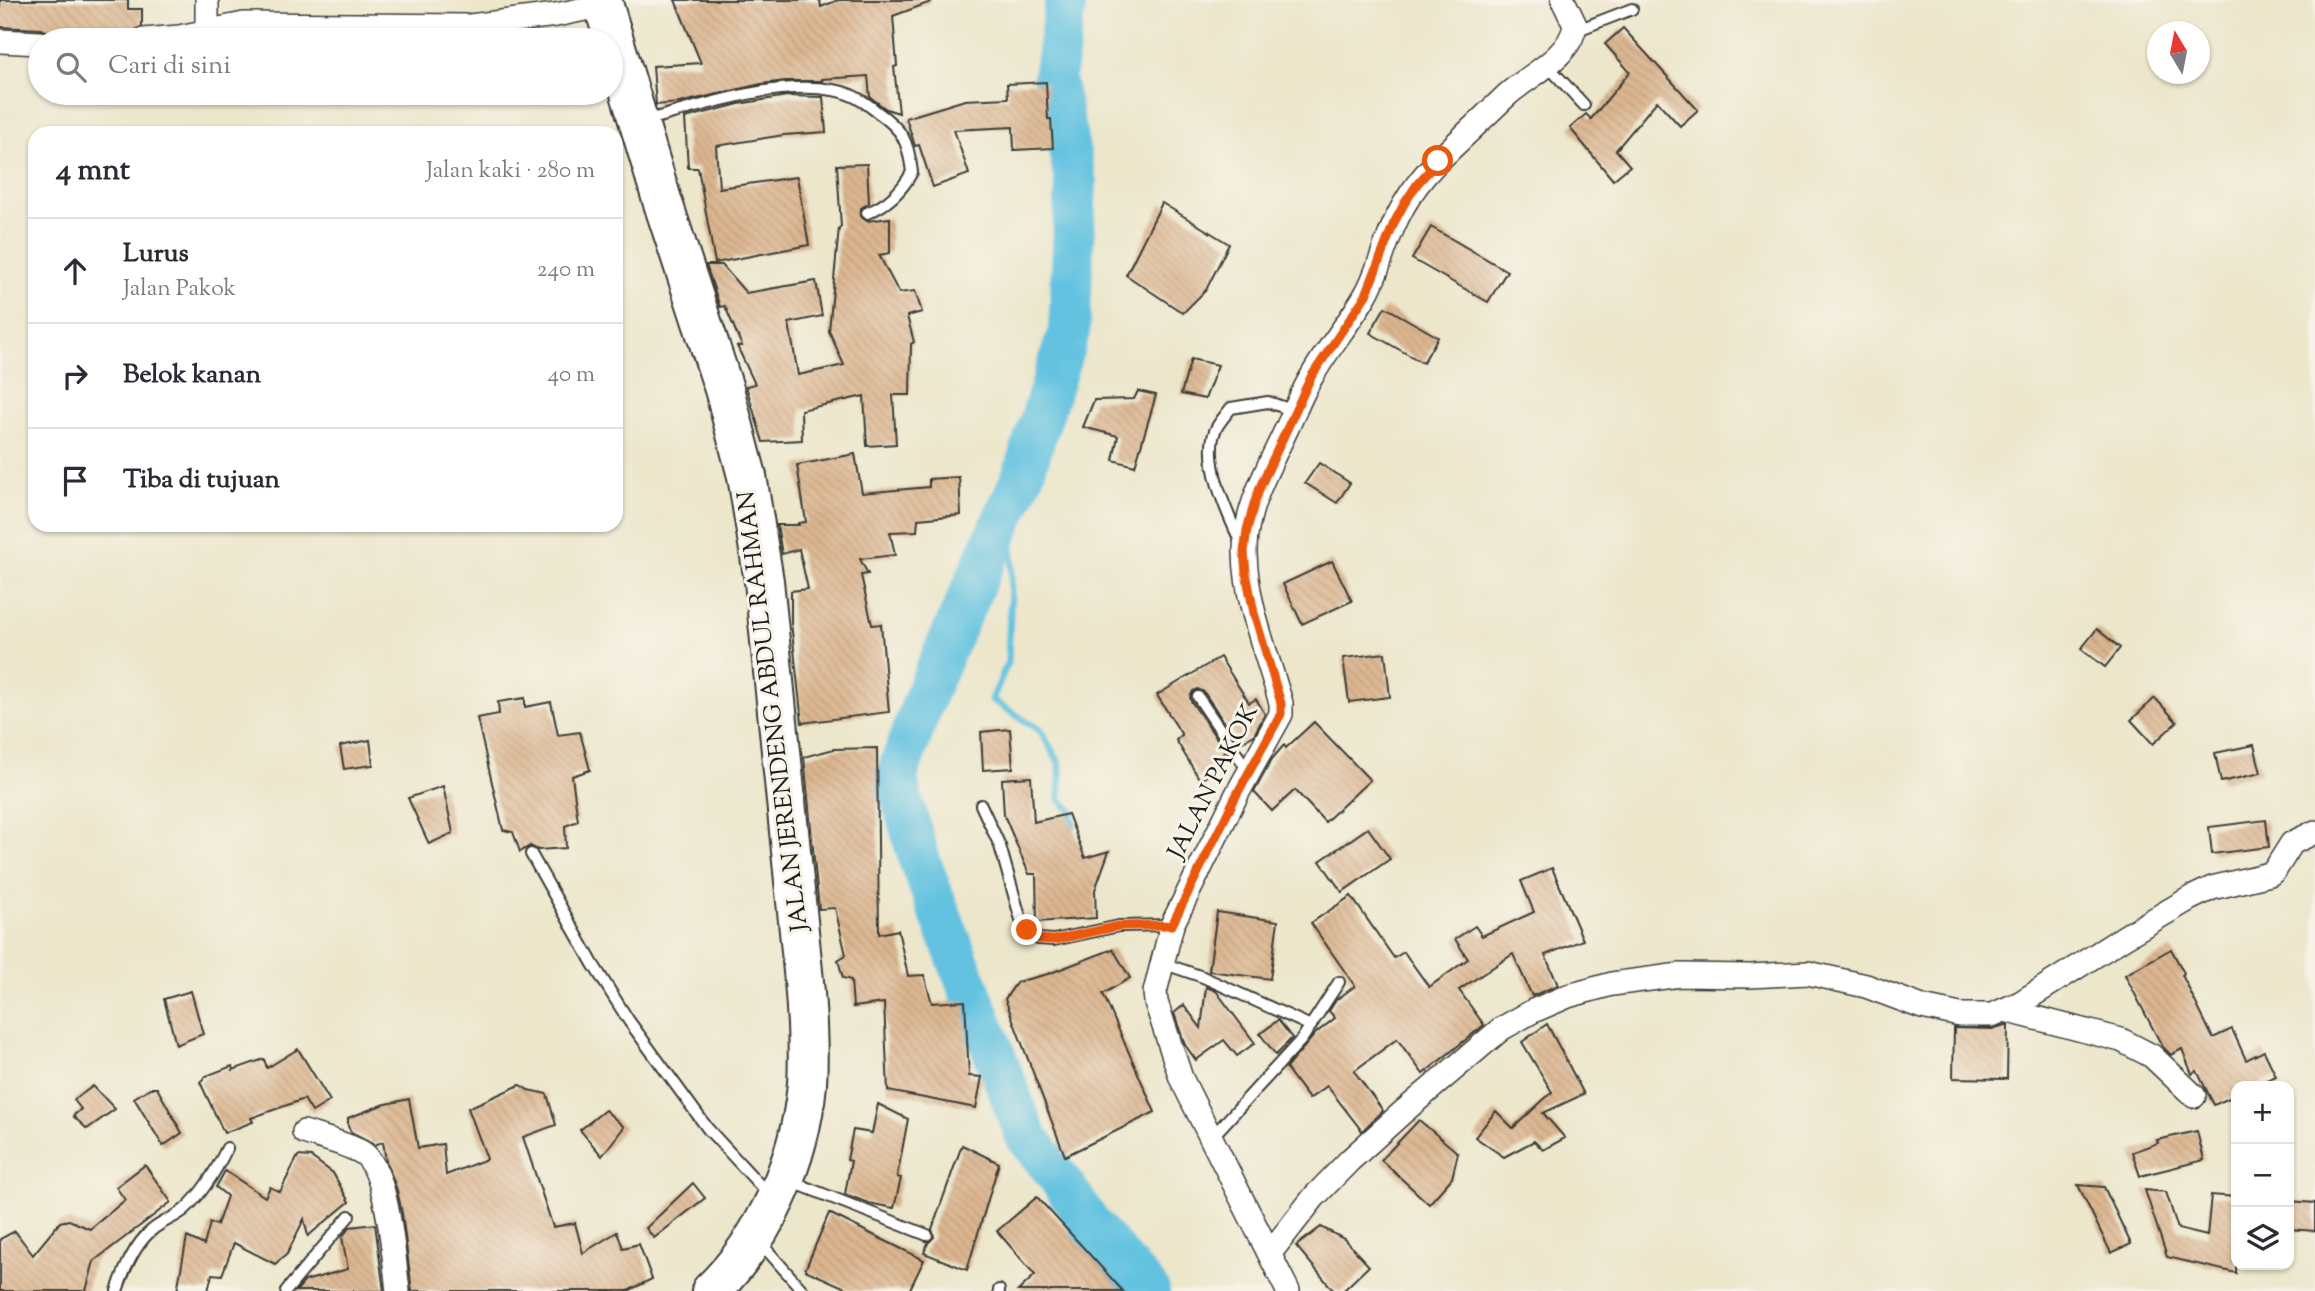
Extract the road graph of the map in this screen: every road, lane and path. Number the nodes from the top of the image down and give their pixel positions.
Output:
1 (207, 0) edge
2 (1563, 0) edge
3 (603, 2) edge
4 (1632, 9) dead end
5 (207, 28) edge
6 (222, 28) edge
7 (611, 28) edge
8 (1575, 31) junction
9 (0, 41) edge
10 (28, 42) edge
11 (1547, 65) junction
12 (623, 71) edge
13 (1584, 105) dead end
14 (638, 123) junction
15 (867, 213) dead end
16 (1296, 411) junction
17 (1244, 552) junction
18 (1198, 697) dead end
19 (1249, 772) junction
20 (981, 805) dead end
21 (2315, 832) edge
22 (531, 854) dead end
23 (1176, 916) junction
24 (1162, 963) junction
25 (1339, 982) dead end
26 (2005, 1010) junction
27 (1311, 1026) junction
28 (2194, 1096) dead end
29 (304, 1132) dead end
30 (1212, 1137) junction
31 (227, 1148) dead end
32 (780, 1190) junction
33 (349, 1216) dead end
34 (927, 1235) dead end
35 (756, 1237) junction
36 (1270, 1253) junction
37 (712, 1290) edge
38 (117, 1291) edge
39 (286, 1291) edge
40 (398, 1291) edge
41 (803, 1291) edge
42 (1288, 1291) edge

1 - 5 street
2 - 8 street
3 - 6 street
3 - 7 highway, JALAN JERENDENG ABDUL RAHMAN
4 - 8 lane
8 - 11 street, JALAN PAKOK
9 - 10 street
11 - 13 lane
11 - 16 street, JALAN PAKOK
12 - 14 highway, JALAN JERENDENG ABDUL RAHMAN
14 - 15 lane
14 - 32 highway, JALAN JERENDENG ABDUL RAHMAN
16 - 17 street, JALAN PAKOK
16 - 17 lane
17 - 19 street, JALAN PAKOK
18 - 19 lane
19 - 23 street, JALAN PAKOK
20 - 23 lane
21 - 26 street
22 - 32 lane
23 - 24 street, JALAN PAKOK
24 - 27 lane
24 - 30 street, JALAN PAKOK
25 - 27 lane
26 - 28 street
26 - 36 street
27 - 30 lane
29 - 40 street
30 - 36 street, JALAN PAKOK
31 - 38 lane
32 - 34 lane
32 - 35 highway, JALAN JERENDENG ABDUL RAHMAN
33 - 39 lane
35 - 37 highway, JALAN JERENDENG ABDUL RAHMAN
35 - 41 lane
36 - 42 street, JALAN PAKOK

